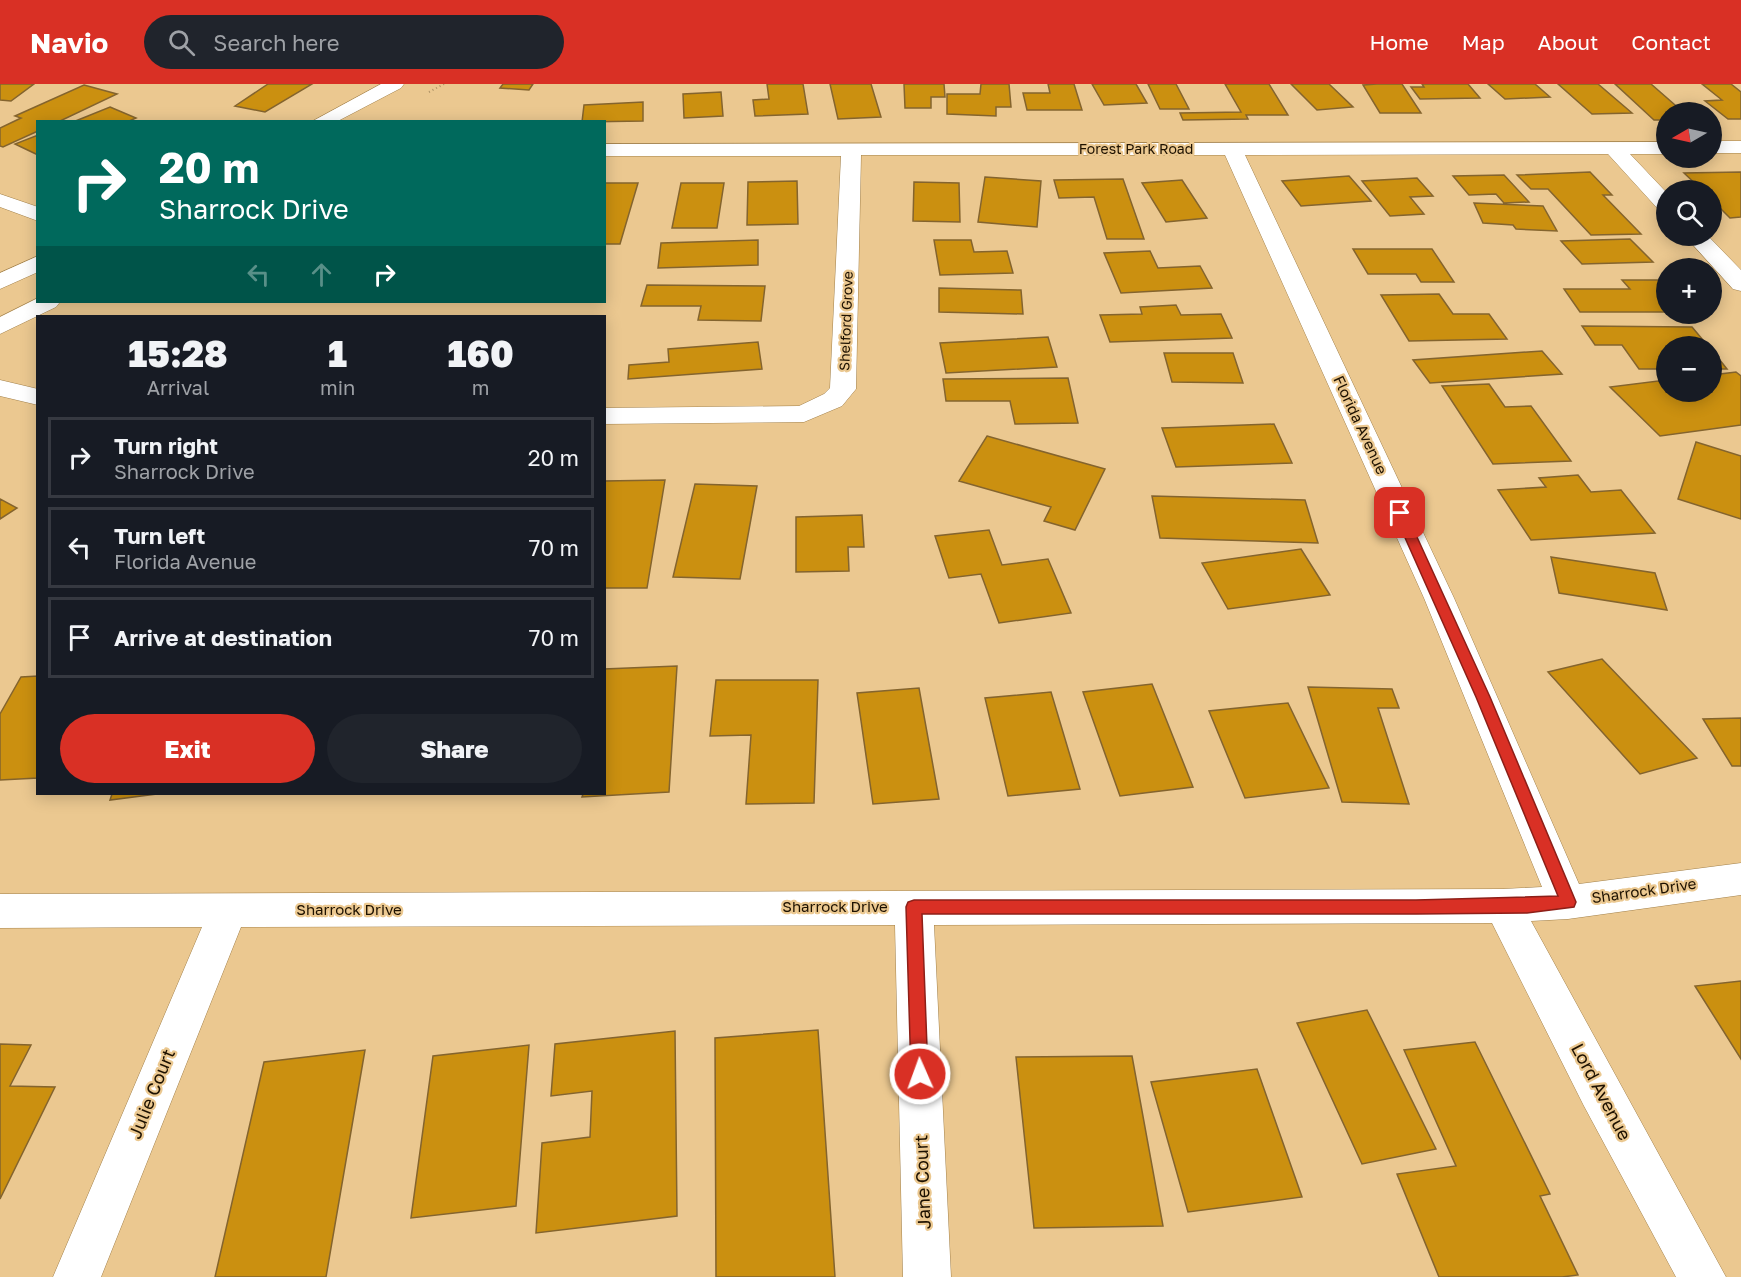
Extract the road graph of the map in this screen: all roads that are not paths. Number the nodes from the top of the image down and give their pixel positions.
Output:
1 (394, 84) edge
2 (324, 120) edge
3 (1722, 147) edge
4 (1741, 147) edge
5 (1613, 148) junction
6 (1656, 148) edge
7 (851, 149) junction
8 (1232, 149) junction
9 (606, 150) edge
10 (1656, 193) edge
11 (0, 200) edge
12 (36, 214) edge
13 (1705, 246) edge
14 (36, 264) edge
15 (0, 282) edge
16 (1741, 284) edge
17 (46, 303) edge
18 (0, 327) edge
19 (0, 388) edge
20 (36, 397) edge
21 (606, 416) edge
22 (1741, 879) edge
23 (1568, 902) junction
24 (1503, 906) junction
25 (914, 907) junction
26 (228, 910) junction
27 (0, 911) edge
28 (77, 1277) edge
29 (927, 1277) edge
30 (1702, 1277) edge

1 - 2 street
3 - 4 street
5 - 6 street, Forest Park Road
5 - 8 street, Forest Park Road
5 - 10 street
7 - 8 street, Forest Park Road
7 - 9 street, Forest Park Road
7 - 21 street, Shelford Grove
8 - 23 street, Florida Avenue
11 - 12 street
13 - 16 street
14 - 15 street
17 - 18 street
19 - 20 street
22 - 23 street, Sharrock Drive
23 - 24 street, Sharrock Drive
24 - 25 street, Sharrock Drive
24 - 30 street, Lord Avenue
25 - 26 street, Sharrock Drive
25 - 29 street, Jane Court
26 - 27 street, Sharrock Drive
26 - 28 street, Julie Court

